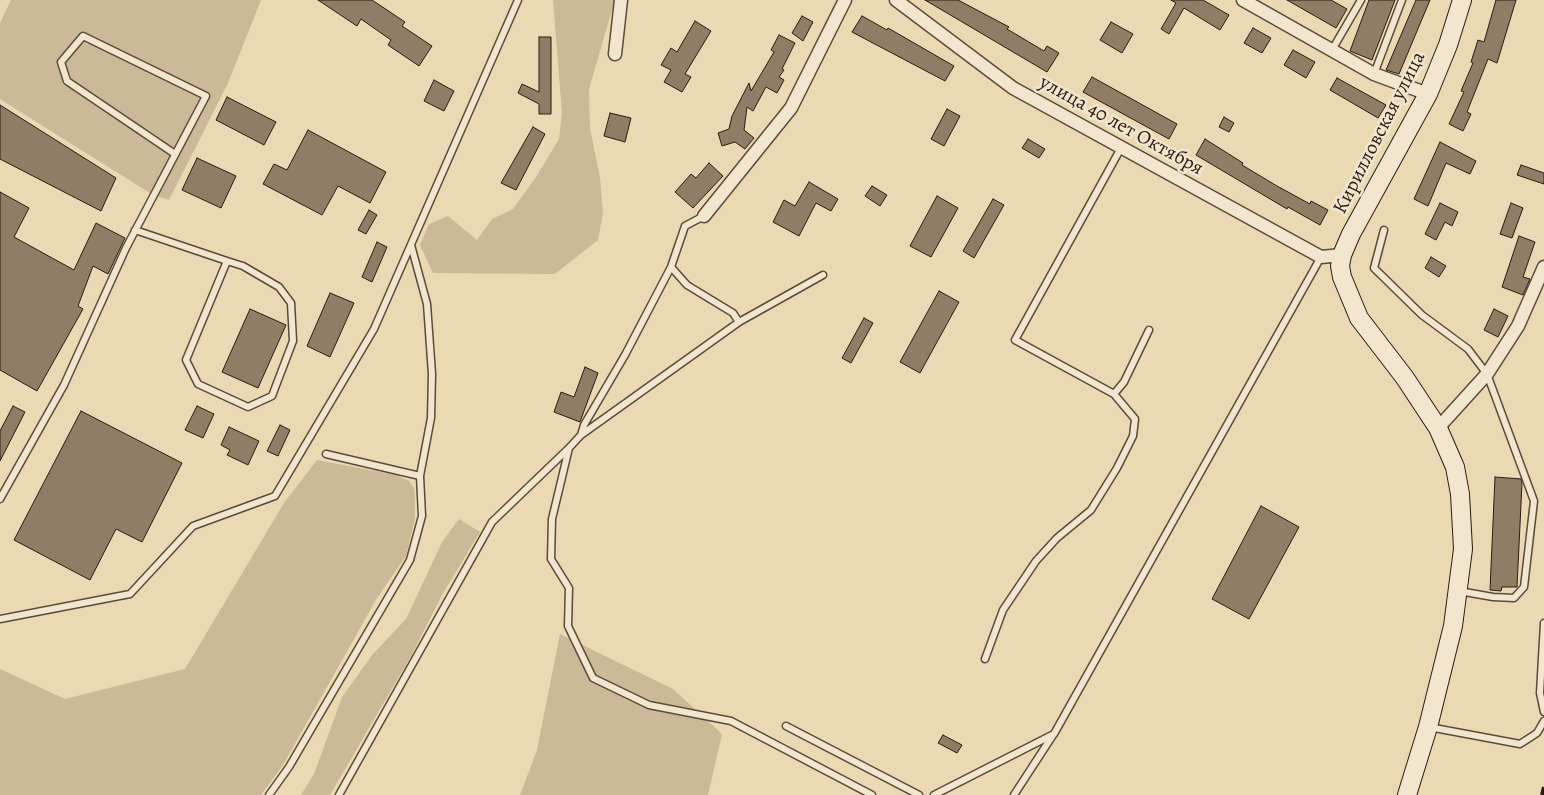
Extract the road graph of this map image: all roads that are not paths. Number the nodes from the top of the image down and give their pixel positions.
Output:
1 (518, 0) edge
2 (621, 0) edge
3 (845, 0) edge
4 (896, 0) edge
5 (1243, 0) edge
6 (1361, 0) edge
7 (1402, 0) edge
8 (1462, 0) edge
9 (1332, 50) junction
10 (615, 54) dead end
11 (1374, 74) junction
12 (1428, 94) junction
13 (1121, 148) junction
14 (175, 154) junction
15 (704, 216) joint
16 (136, 230) junction
17 (1384, 230) dead end
18 (411, 245) junction
19 (1342, 255) junction
20 (1322, 257) junction
21 (227, 261) junction
22 (671, 267) junction
23 (1544, 267) edge
24 (823, 276) dead end
25 (739, 322) junction
26 (1150, 330) dead end
27 (1487, 374) junction
28 (1114, 394) junction
29 (1438, 428) junction
30 (581, 435) junction
31 (569, 448) junction
32 (326, 454) dead end
33 (420, 476) junction
34 (0, 499) edge
35 (1459, 591) junction
36 (0, 619) edge
37 (1544, 623) edge
38 (985, 659) dead end
39 (1544, 712) edge
40 (1544, 721) edge
41 (786, 726) dead end
42 (1428, 727) junction
43 (1054, 734) junction
44 (269, 795) edge
45 (339, 795) edge
46 (872, 795) edge
47 (919, 795) edge
48 (934, 795) edge
49 (1014, 795) edge
50 (1407, 795) edge

1 - 18 lane
2 - 10 street
3 - 15 street
4 - 13 street, улица 40 лет Октября
5 - 9 street
6 - 9 lane
7 - 11 lane
8 - 12 main road, Кирилловская улица
9 - 11 street
11 - 12 street
12 - 19 main road, Кирилловская улица
13 - 20 street, улица 40 лет Октября
13 - 28 lane
14 - 14 lane
14 - 16 lane
15 - 22 lane
16 - 21 lane
16 - 34 lane
17 - 27 lane
18 - 33 lane
18 - 36 lane
19 - 20 street
19 - 29 main road
20 - 43 lane
21 - 21 lane
22 - 25 lane
22 - 30 lane
23 - 27 street
24 - 25 lane
25 - 30 lane
26 - 28 lane
27 - 29 street
27 - 35 lane
28 - 38 lane
29 - 35 main road
30 - 31 lane
31 - 45 lane
31 - 46 lane
32 - 33 lane
33 - 44 lane
35 - 42 main road
37 - 39 lane
40 - 42 lane
41 - 47 lane
42 - 50 main road
43 - 48 lane
43 - 49 lane

